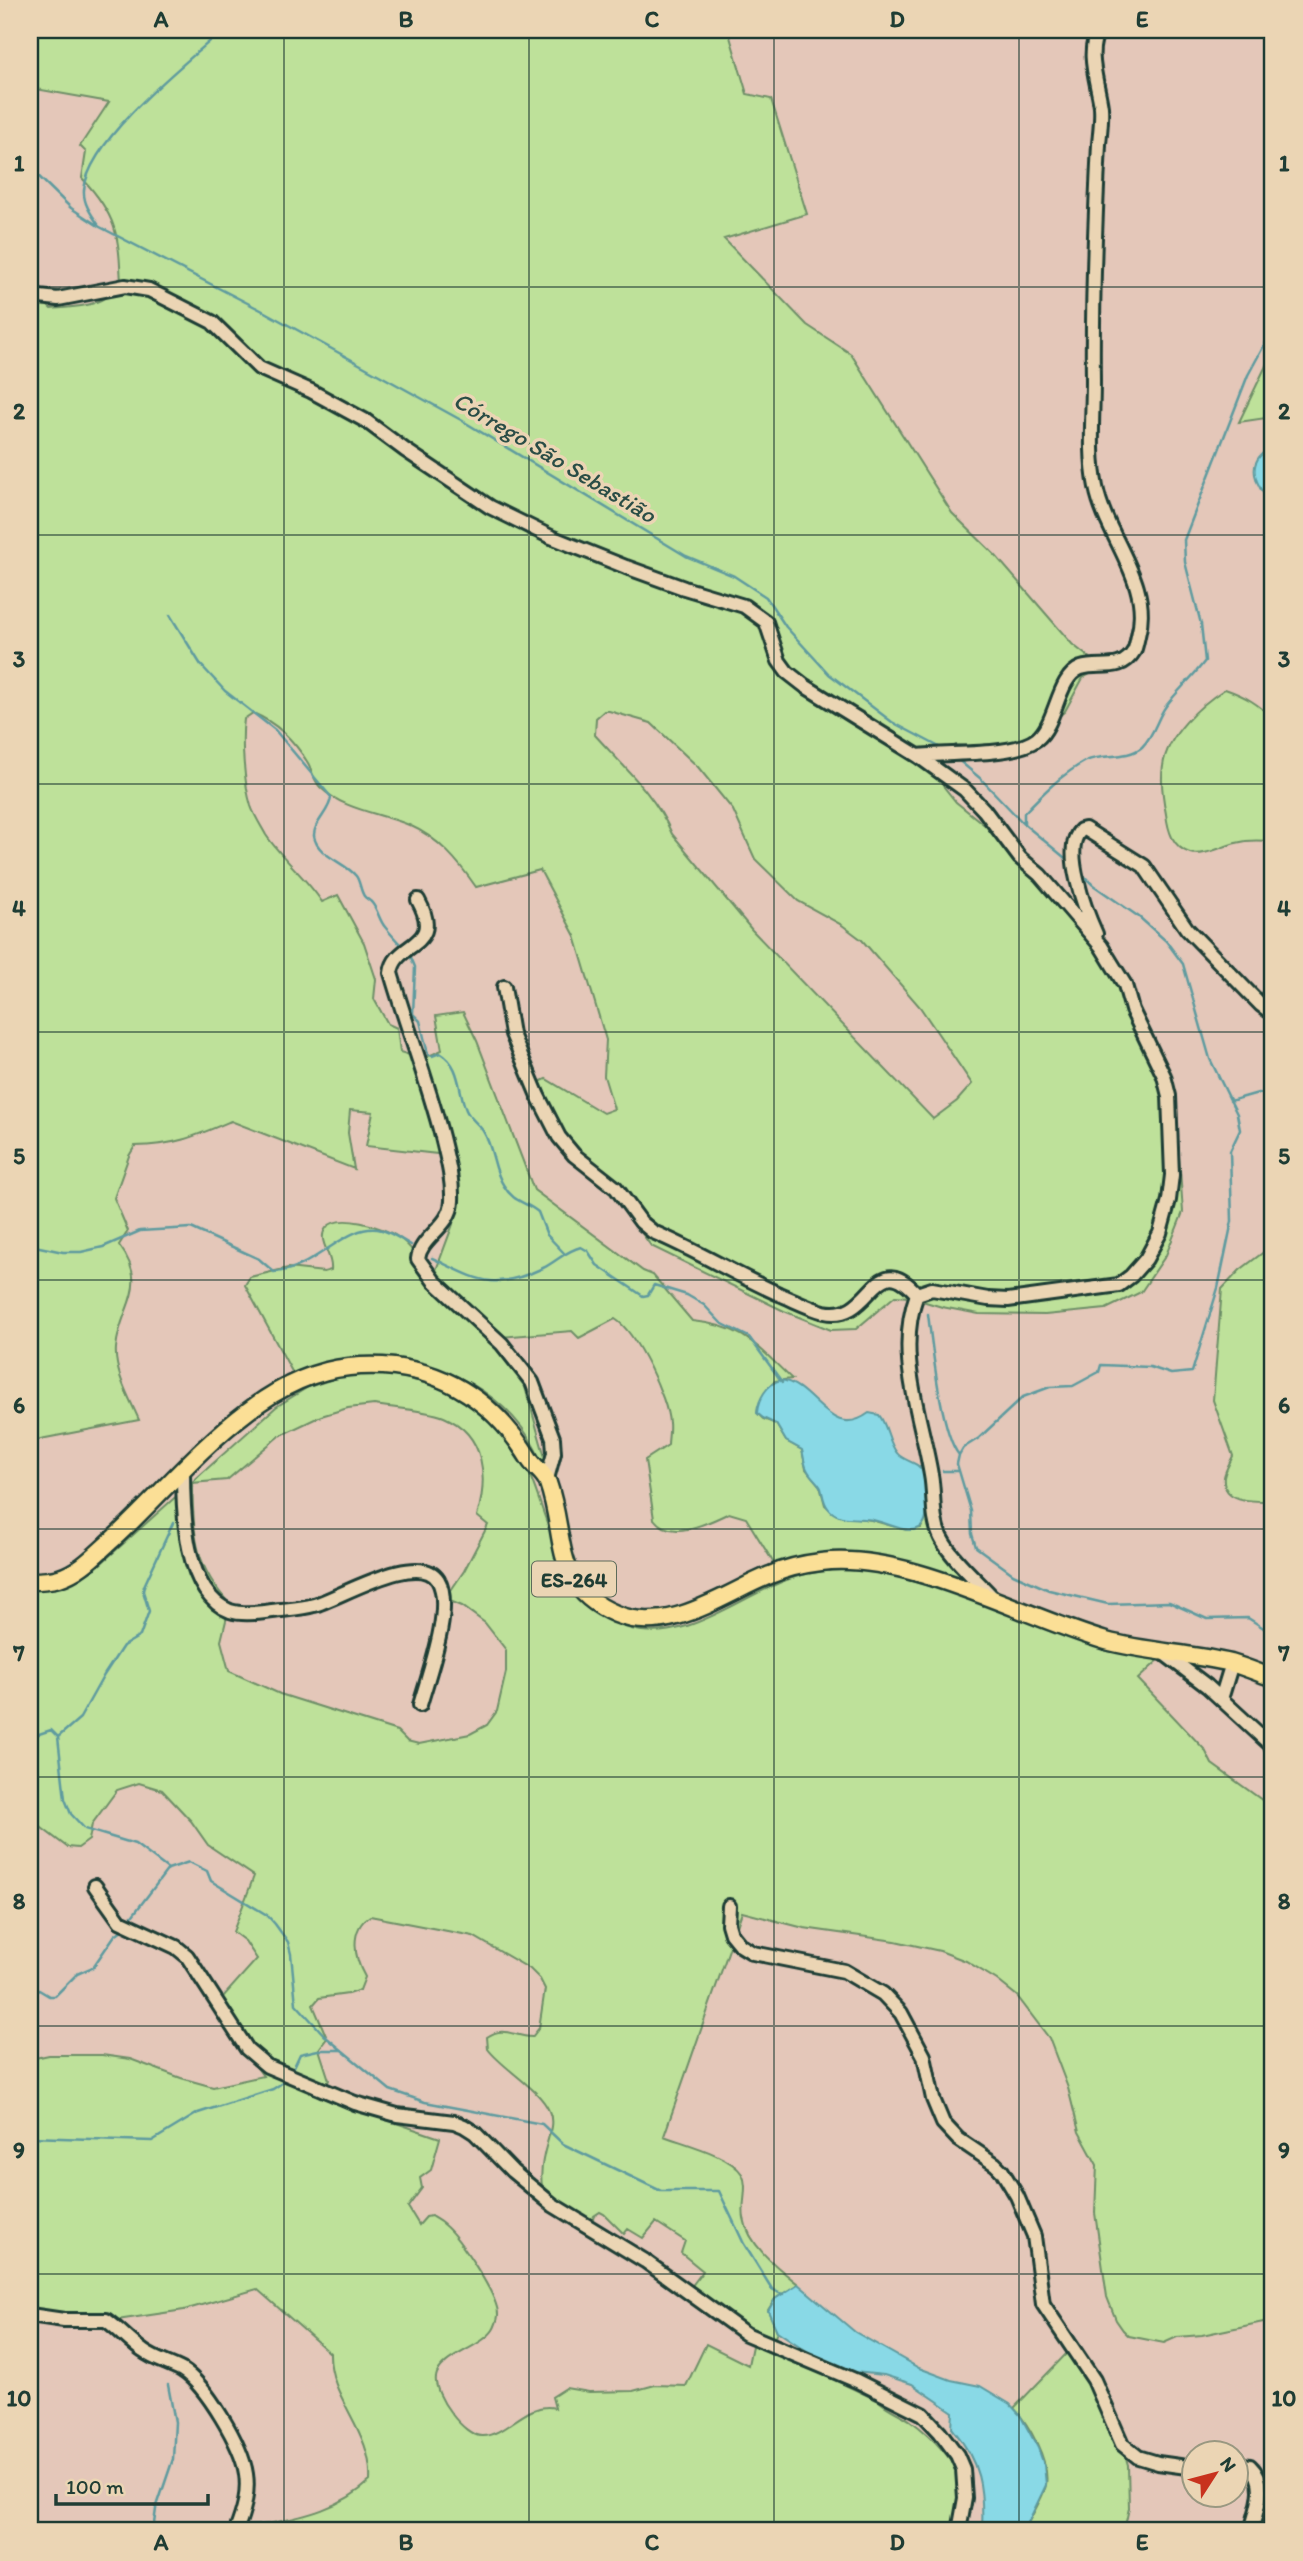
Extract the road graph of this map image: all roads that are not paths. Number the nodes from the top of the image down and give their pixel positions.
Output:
1 (1099, 30) edge
2 (30, 296) edge
3 (919, 755) junction
4 (418, 900) dead end
5 (1101, 946) junction
6 (504, 987) dead end
7 (1273, 1014) edge
8 (917, 1294) junction
9 (183, 1471) junction
10 (547, 1479) junction
11 (30, 1581) edge
12 (996, 1600) junction
13 (1161, 1651) junction
14 (1232, 1663) junction
15 (1273, 1678) edge
16 (1221, 1699) junction
17 (420, 1705) dead end
18 (1273, 1747) edge
19 (95, 1886) dead end
20 (729, 1906) dead end
21 (30, 2315) edge
22 (1180, 2466) edge
23 (1250, 2466) edge
24 (236, 2531) edge
25 (959, 2531) edge
26 (1251, 2531) edge

1 - 3 street
2 - 3 street
3 - 5 street
4 - 10 street
5 - 7 street
5 - 8 street
6 - 8 street
8 - 12 street
9 - 10 main road, ES-264
9 - 11 main road, ES-264
9 - 17 street
10 - 12 main road, ES-264
12 - 13 main road, ES-264
13 - 14 main road, ES-264
13 - 16 street
14 - 15 main road, ES-264
14 - 16 street
16 - 18 street
19 - 25 street
20 - 22 street
21 - 24 street
23 - 26 street

